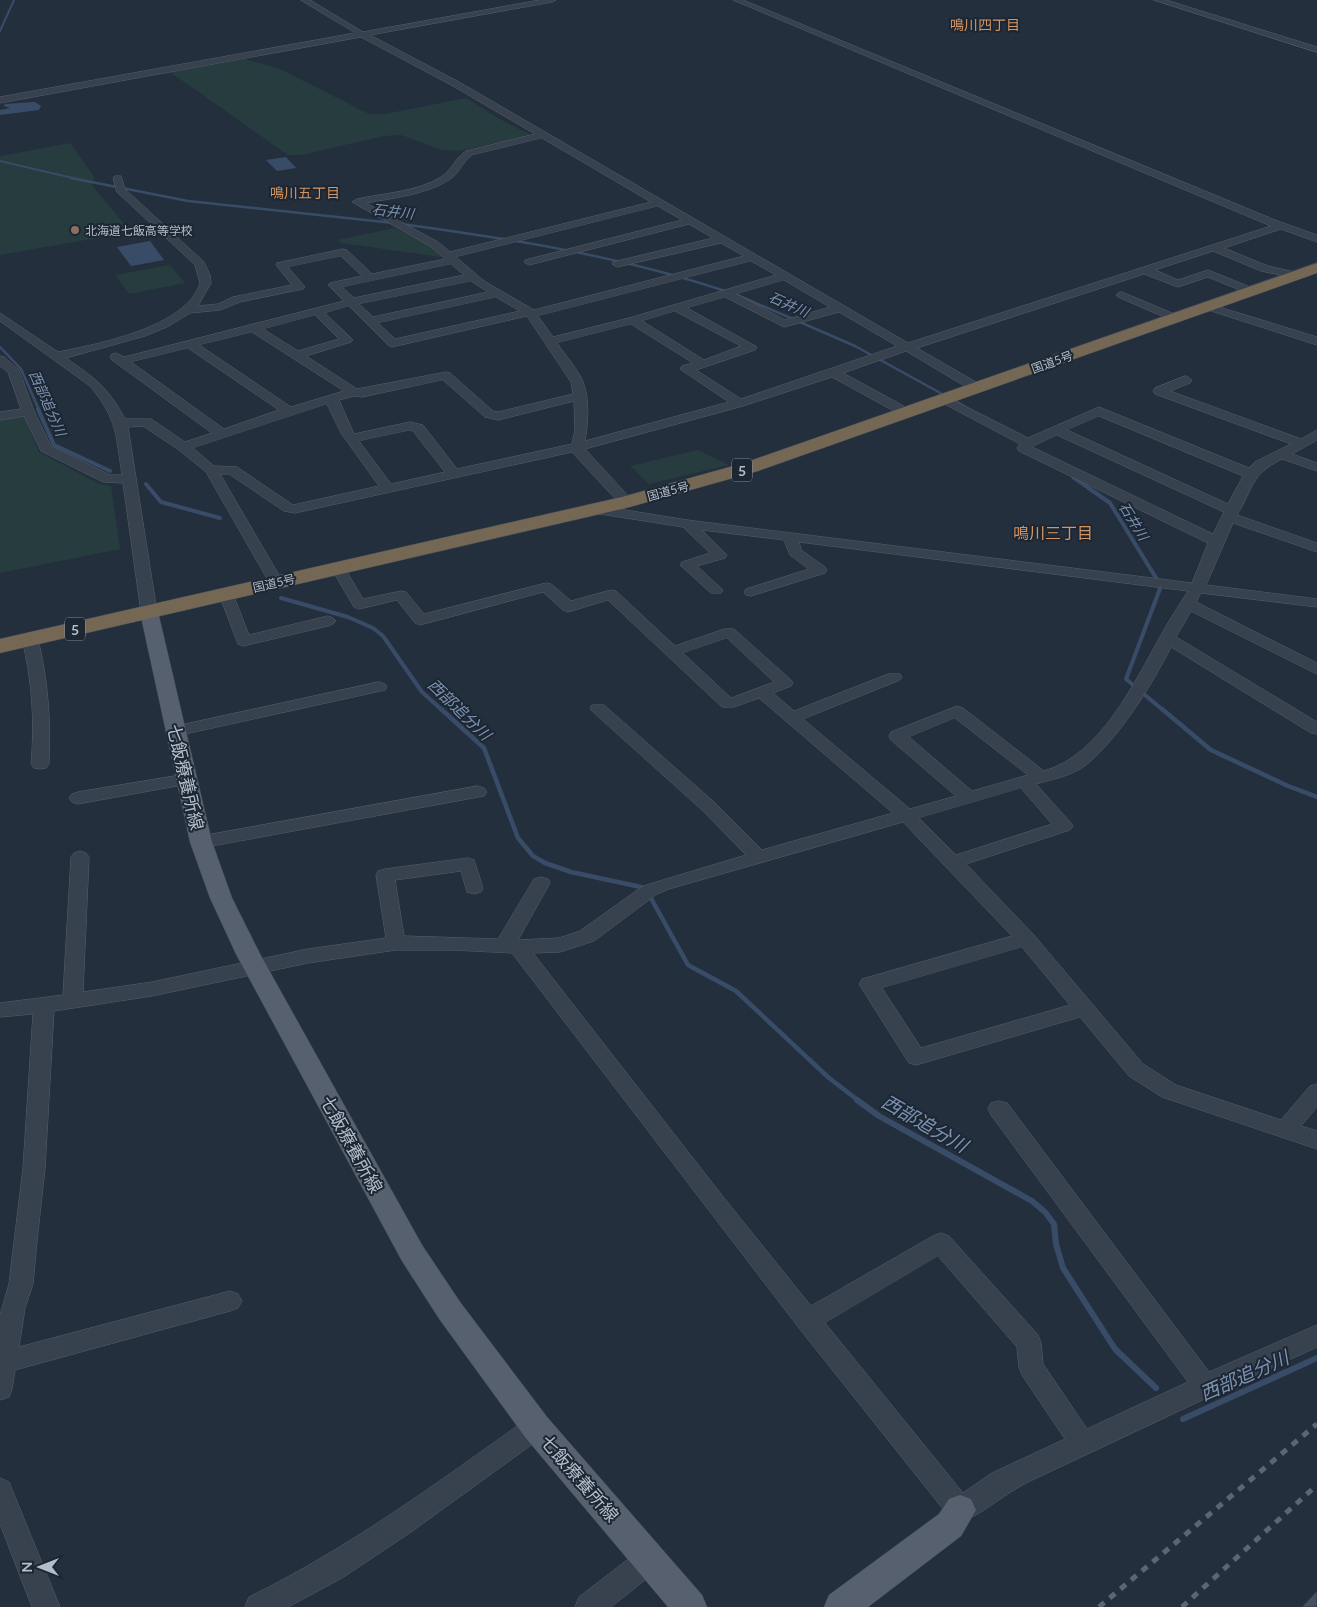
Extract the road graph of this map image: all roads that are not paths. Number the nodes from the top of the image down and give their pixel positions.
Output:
1 (304, 0) edge
2 (552, 0) edge
3 (737, 0) edge
4 (1158, 0) edge
5 (361, 34) junction
6 (1317, 50) edge
7 (0, 100) edge
8 (543, 134) junction
9 (118, 178) dead end
10 (659, 203) junction
11 (690, 221) junction
12 (1283, 225) junction
13 (1317, 238) edge
14 (723, 239) junction
15 (1213, 247) junction
16 (754, 257) junction
17 (449, 258) junction
18 (529, 262) dead end
19 (618, 264) dead end
20 (1317, 268) edge
21 (1145, 270) junction
22 (1295, 275) junction
23 (785, 276) junction
24 (369, 277) junction
25 (472, 277) junction
26 (1251, 291) junction
27 (725, 292) junction
28 (498, 293) junction
29 (1122, 295) dead end
30 (353, 302) junction
31 (676, 306) junction
32 (1206, 306) junction
33 (840, 308) junction
34 (187, 310) junction
35 (317, 311) junction
36 (531, 313) junction
37 (0, 316) edge
38 (1174, 318) junction
39 (633, 320) junction
40 (371, 321) junction
41 (254, 328) junction
42 (550, 341) junction
43 (1317, 341) edge
44 (190, 344) junction
45 (102, 346) junction
46 (907, 347) junction
47 (296, 355) junction
48 (56, 356) junction
49 (0, 360) edge
50 (123, 361) junction
51 (703, 364) junction
52 (833, 373) junction
53 (15, 374) junction
54 (0, 377) edge
55 (1186, 380) dead end
56 (977, 388) junction
57 (354, 392) junction
58 (580, 396) junction
59 (332, 398) junction
60 (943, 400) junction
61 (739, 404) junction
62 (28, 411) junction
63 (289, 411) junction
64 (907, 412) junction
65 (0, 416) edge
66 (121, 423) junction
67 (1057, 430) junction
68 (222, 434) junction
69 (1317, 434) edge
70 (352, 438) junction
71 (1028, 442) junction
72 (1302, 444) junction
73 (184, 447) junction
74 (578, 447) junction
75 (1280, 454) junction
76 (1317, 467) edge
77 (211, 470) junction
78 (1251, 474) junction
79 (454, 475) junction
80 (128, 480) junction
81 (387, 488) junction
82 (626, 502) junction
83 (594, 509) junction
84 (1231, 514) junction
85 (688, 524) junction
86 (790, 537) junction
87 (1216, 542) junction
88 (1317, 548) edge
89 (338, 568) junction
90 (276, 582) junction
91 (716, 590) dead end
92 (751, 592) dead end
93 (226, 594) junction
94 (1193, 596) junction
95 (1317, 603) edge
96 (149, 612) junction
97 (328, 621) dead end
98 (1167, 638) junction
99 (30, 639) junction
100 (0, 646) edge
101 (672, 652) junction
102 (1317, 670) edge
103 (894, 677) dead end
104 (378, 687) dead end
105 (762, 692) junction
106 (598, 708) dead end
107 (793, 717) junction
108 (1317, 729) edge
109 (176, 731) junction
110 (40, 764) dead end
111 (187, 779) junction
112 (1033, 780) junction
113 (478, 792) dead end
114 (967, 796) junction
115 (78, 798) dead end
116 (906, 815) junction
117 (201, 842) junction
118 (757, 856) junction
119 (80, 858) dead end
120 (953, 862) junction
121 (541, 883) dead end
122 (474, 888) dead end
123 (1026, 938) junction
124 (396, 943) junction
125 (510, 947) junction
126 (256, 968) junction
127 (73, 1001) junction
128 (44, 1006) junction
129 (1085, 1008) junction
130 (0, 1010) edge
131 (1317, 1092) edge
132 (999, 1109) dead end
133 (1286, 1130) junction
134 (1317, 1140) edge
135 (230, 1301) dead end
136 (6, 1309) edge
137 (807, 1320) junction
138 (1317, 1336) edge
139 (4, 1362) junction
140 (1205, 1386) junction
141 (0, 1389) edge
142 (536, 1427) junction
143 (1083, 1444) junction
144 (0, 1491) edge
145 (960, 1510) junction
146 (650, 1559) junction
147 (46, 1607) edge
148 (259, 1607) edge
149 (589, 1607) edge
150 (690, 1607) edge
151 (841, 1607) edge

1 - 5 street
2 - 5 street
3 - 12 street
4 - 6 street
5 - 7 street
5 - 8 street
8 - 10 street
8 - 17 street
9 - 34 street
10 - 11 street
10 - 17 street
11 - 14 street
11 - 18 street
12 - 13 street
12 - 15 street
14 - 16 street
14 - 19 street
15 - 21 street
15 - 22 street
16 - 23 street
16 - 36 street
17 - 24 street
17 - 25 street
20 - 22 highway, 国道5号 / 5
21 - 26 street
21 - 46 street
22 - 26 highway, 国道5号 / 5
23 - 27 street
23 - 33 street
24 - 30 street
24 - 34 street
25 - 28 street
25 - 30 street
26 - 32 highway, 国道5号 / 5
27 - 31 street
27 - 33 street
28 - 36 street
28 - 40 street
29 - 38 street
30 - 35 street
30 - 40 street
31 - 39 street
31 - 51 street
32 - 38 highway, 国道5号 / 5
32 - 43 street
33 - 46 street
34 - 45 street
35 - 41 street
35 - 47 street
36 - 40 street
36 - 42 street
37 - 48 street
38 - 56 highway, 国道5号 / 5
39 - 42 street
39 - 51 street
41 - 44 street
41 - 47 street
42 - 58 street
44 - 50 street
44 - 63 street
45 - 48 street
45 - 50 street
46 - 52 street
46 - 56 street
47 - 57 street
48 - 66 street
49 - 53 street
50 - 68 street
51 - 61 street
52 - 61 street
52 - 64 street
53 - 54 street
53 - 62 street
55 - 72 street
56 - 60 highway, 国道5号 / 5
57 - 58 street
57 - 59 street
58 - 74 street
59 - 63 street
59 - 70 street
60 - 64 highway, 国道5号 / 5
60 - 71 street
61 - 74 street
62 - 65 street
62 - 80 street
63 - 68 street
64 - 82 highway, 国道5号 / 5
66 - 73 street
66 - 80 street
67 - 71 street
67 - 78 street
67 - 84 street
68 - 73 street
69 - 72 street
70 - 79 street
70 - 81 street
71 - 87 street
72 - 75 street
73 - 77 street
74 - 79 street
74 - 82 street
75 - 76 street
75 - 78 street
77 - 81 street
77 - 90 street
78 - 84 street
79 - 81 street
80 - 96 street
82 - 83 highway, 国道5号 / 5
83 - 85 street
83 - 89 highway, 国道5号 / 5
84 - 87 street
84 - 88 street
85 - 86 street
85 - 91 street
86 - 92 street
86 - 94 street
87 - 94 street
89 - 90 highway, 国道5号 / 5
89 - 101 street
90 - 93 highway, 国道5号 / 5
93 - 96 highway, 国道5号 / 5
93 - 97 street
94 - 95 street
94 - 98 street
94 - 102 street
96 - 99 highway, 国道5号 / 5
96 - 109 main road, 七飯療養所線
98 - 108 street
98 - 112 street
99 - 100 highway, 国道5号 / 5
99 - 110 street
101 - 105 street
101 - 105 street
103 - 107 street
104 - 109 street
105 - 107 street
106 - 118 street
107 - 116 street
109 - 111 main road, 七飯療養所線
111 - 115 street
111 - 117 main road, 七飯療養所線
112 - 114 street
112 - 114 street
112 - 120 street
113 - 117 street
114 - 116 street
116 - 118 street
116 - 120 street
117 - 126 main road, 七飯療養所線
118 - 125 street
119 - 127 street
120 - 123 street
121 - 125 street
122 - 124 street
123 - 129 street
123 - 129 street
124 - 125 street
124 - 126 street
125 - 137 street
126 - 127 street
126 - 142 main road, 七飯療養所線
127 - 128 street
128 - 130 street
128 - 136 street
129 - 133 street
131 - 133 street
132 - 140 street
133 - 134 street
135 - 139 street
136 - 139 street
137 - 143 street
137 - 145 street
138 - 140 street
139 - 141 street
140 - 143 street
142 - 146 main road, 七飯療養所線
142 - 148 street
143 - 145 street
144 - 147 street
145 - 151 main road
146 - 149 street
146 - 150 main road, 七飯療養所線

